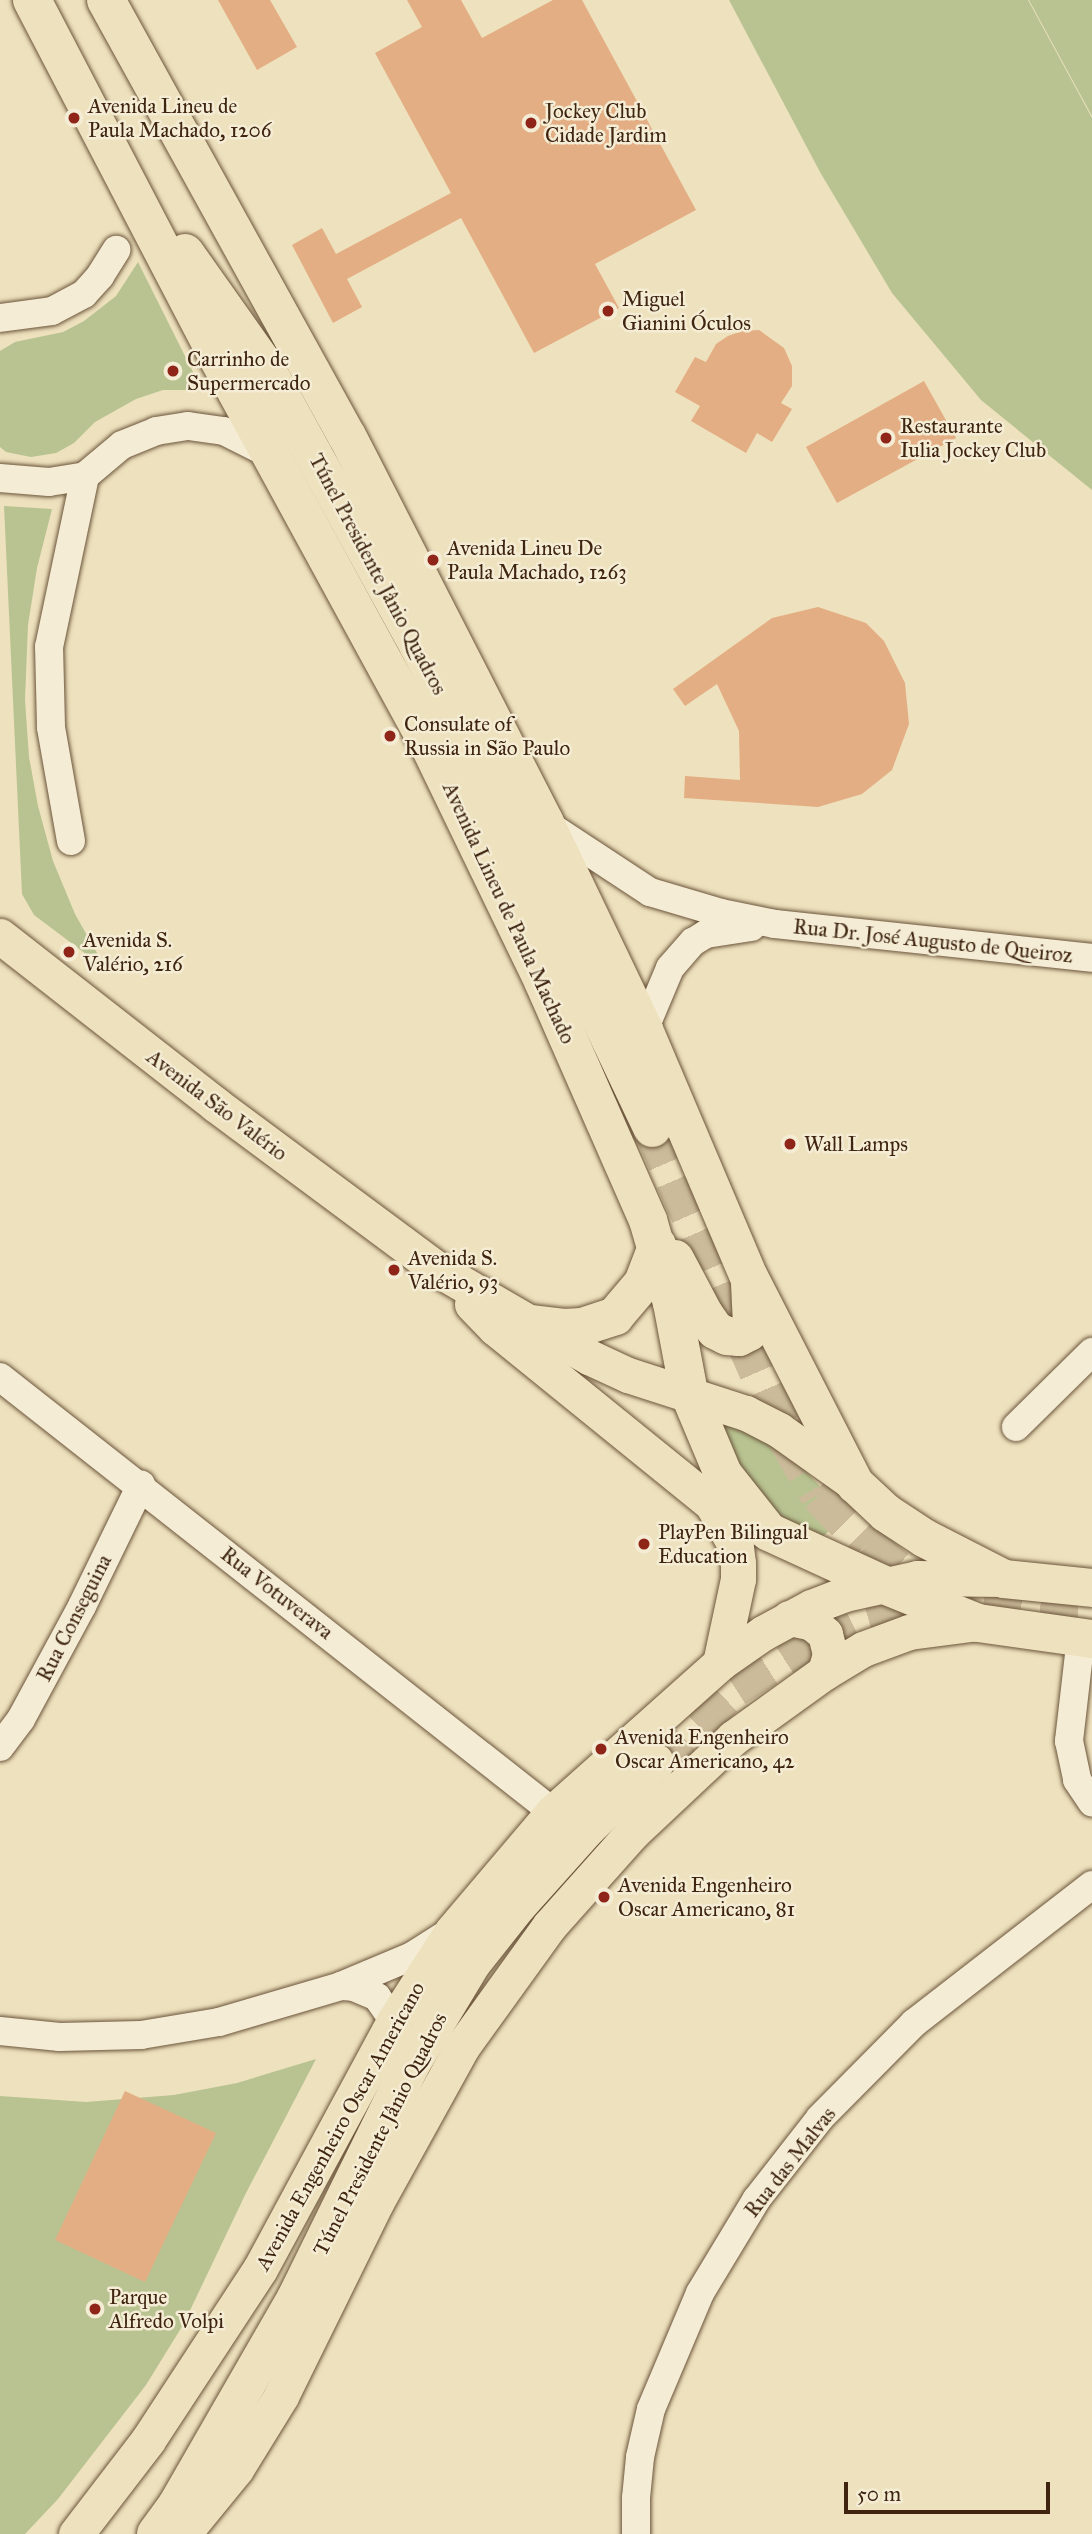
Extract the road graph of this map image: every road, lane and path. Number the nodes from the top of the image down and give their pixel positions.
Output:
1 (32, 0) edge
2 (106, 0) edge
3 (101, 135) junction
4 (215, 197) junction
5 (116, 250) dead end
6 (0, 318) edge
7 (263, 363) junction
8 (272, 455) junction
9 (85, 476) junction
10 (0, 478) edge
11 (545, 823) junction
12 (71, 841) dead end
13 (775, 924) junction
14 (0, 936) edge
15 (1092, 958) edge
16 (645, 1030) junction
17 (652, 1128) tunnel mouth
18 (652, 1233) junction
19 (437, 1269) junction
20 (749, 1277) junction
21 (532, 1324) junction
22 (1092, 1352) edge
23 (0, 1377) edge
24 (689, 1393) junction
25 (1016, 1427) dead end
26 (855, 1484) junction
27 (141, 1485) junction
28 (712, 1504) junction
29 (769, 1532) junction
30 (1004, 1580) junction
31 (900, 1581) junction
32 (1092, 1588) edge
33 (789, 1618) junction
34 (978, 1623) junction
35 (1086, 1638) edge
36 (719, 1663) junction
37 (825, 1672) junction
38 (0, 1747) edge
39 (655, 1763) tunnel mouth
40 (1092, 1802) edge
41 (553, 1812) junction
42 (1092, 1885) edge
43 (452, 1931) junction
44 (341, 1986) junction
45 (394, 2021) junction
46 (0, 2031) edge
47 (172, 2524) edge
48 (76, 2534) edge
49 (146, 2534) edge
50 (636, 2534) edge

1 - 3 highway, Avenida Lineu de Paula Machado
2 - 4 highway
3 - 7 highway, Túnel Presidente Jânio Quadros
3 - 8 highway, Avenida Lineu de Paula Machado
4 - 7 highway, Túnel Presidente Jânio Quadros
4 - 11 highway
5 - 6 street
7 - 17 highway, Túnel Presidente Jânio Quadros
8 - 9 street
8 - 18 highway, Avenida Lineu de Paula Machado
9 - 10 street
9 - 12 street
11 - 13 street
11 - 16 highway
13 - 15 street, Rua Dr. José Augusto de Queiroz
13 - 16 street
14 - 19 main road, Avenida São Valério
16 - 20 highway
18 - 20 highway
18 - 21 highway
18 - 24 highway, Avenida Lineu de Paula Machado
19 - 21 main road, Avenida São Valério
19 - 28 main road, Avenida São Valério
20 - 26 highway
21 - 24 main road, Avenida São Valério
22 - 25 street
23 - 27 street, Rua Votuverava
24 - 26 main road, Avenida São Valério
24 - 29 highway, Avenida Lineu de Paula Machado
26 - 30 highway
27 - 38 street, Rua Conseguina
27 - 41 street, Rua Votuverava
28 - 29 main road, Avenida São Valério
28 - 36 main road
29 - 31 highway, Avenida Lineu de Paula Machado
30 - 31 main road, Avenida Engenheiro Oscar Americano
30 - 32 highway
31 - 33 main road, Avenida Engenheiro Oscar Americano
31 - 34 highway, Avenida Lineu de Paula Machado
33 - 36 main road, Avenida Engenheiro Oscar Americano
33 - 37 main road
34 - 35 highway, Avenida Lineu de Paula Machado
34 - 37 main road
35 - 40 street
36 - 41 main road, Avenida Engenheiro Oscar Americano
37 - 47 main road
39 - 47 highway, Túnel Presidente Jânio Quadros
41 - 43 main road, Avenida Engenheiro Oscar Americano
42 - 50 street, Rua das Malvas
43 - 44 street
43 - 45 main road, Avenida Engenheiro Oscar Americano
44 - 45 street
44 - 46 street
45 - 48 main road, Avenida Engenheiro Oscar Americano
47 - 49 highway, Túnel Presidente Jânio Quadros

